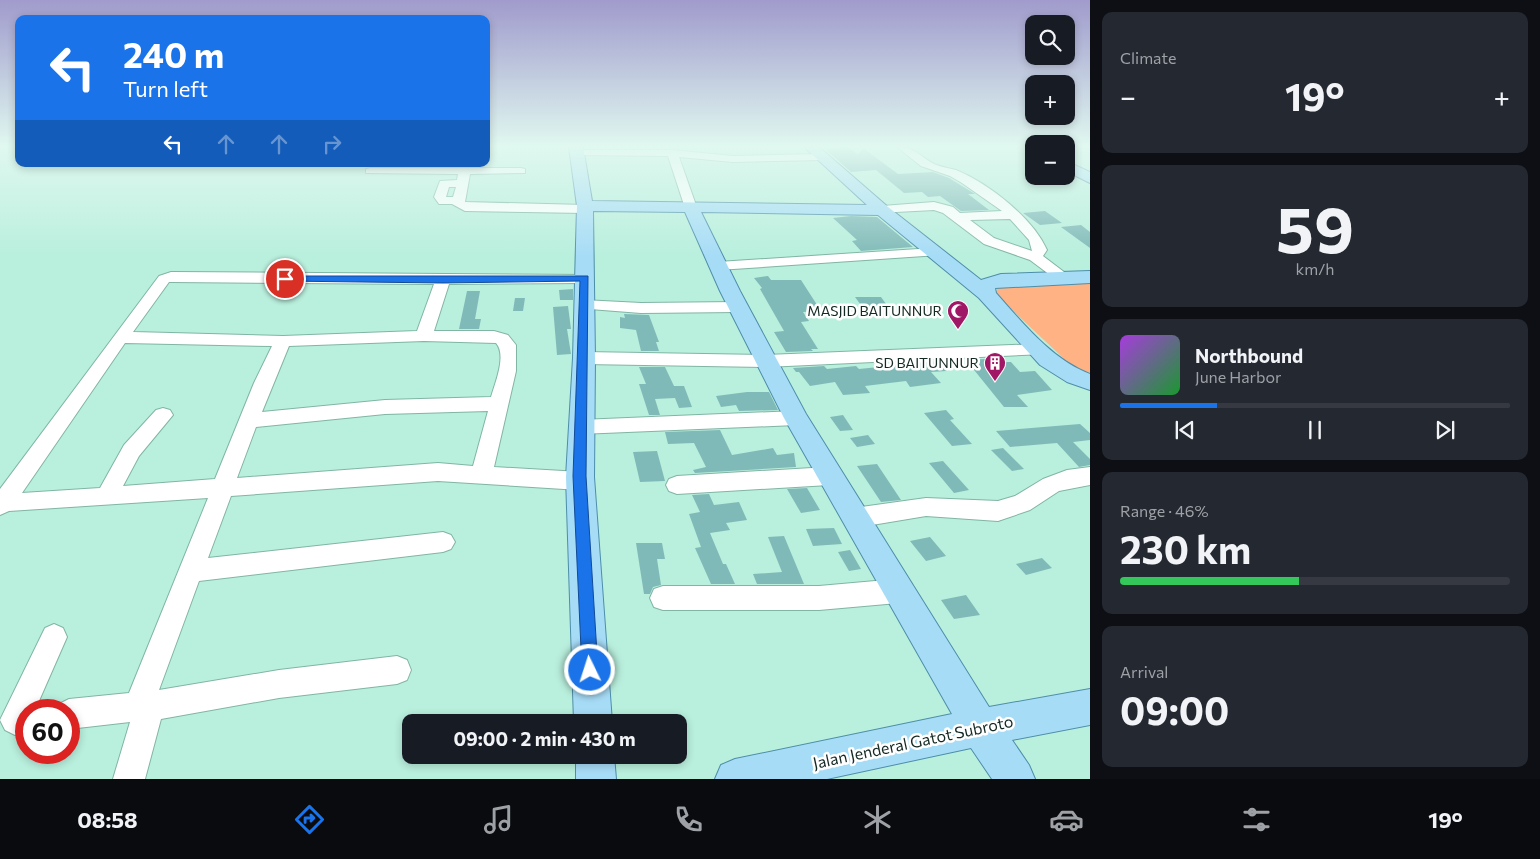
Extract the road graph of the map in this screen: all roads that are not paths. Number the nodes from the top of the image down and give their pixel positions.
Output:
1 (446, 183) edge
2 (463, 183) edge
3 (581, 183) edge
4 (682, 183) edge
5 (852, 183) edge
6 (969, 183) edge
7 (459, 200) junction
8 (585, 208) junction
9 (691, 208) junction
10 (882, 210) junction
11 (1013, 215) junction
12 (957, 217) junction
13 (934, 252) junction
14 (1035, 257) junction
15 (718, 266) junction
16 (1090, 276) edge
17 (585, 278) junction
18 (1063, 278) junction
19 (443, 280) junction
20 (986, 294) junction
21 (583, 305) junction
22 (738, 307) junction
23 (424, 336) junction
24 (120, 337) junction
25 (283, 341) junction
26 (1039, 350) junction
27 (584, 358) junction
28 (766, 361) junction
29 (1090, 382) edge
30 (499, 404) junction
31 (163, 415) dead end
32 (796, 418) junction
33 (250, 420) junction
34 (580, 427) junction
35 (480, 476) junction
36 (829, 476) junction
37 (1090, 476) edge
38 (580, 481) junction
39 (677, 485) dead end
40 (223, 486) junction
41 (107, 496) junction
42 (1, 504) edge
43 (854, 518) junction
44 (443, 542) dead end
45 (191, 571) junction
46 (898, 591) junction
47 (664, 598) dead end
48 (54, 637) dead end
49 (397, 670) dead end
50 (145, 706) junction
51 (1090, 707) edge
52 (80, 713) edge
53 (593, 714) edge
54 (14, 720) edge
55 (980, 727) junction
56 (595, 764) edge
57 (822, 770) edge
58 (129, 779) edge
59 (596, 779) edge
60 (735, 779) edge
61 (1015, 779) edge

1 - 7 street
2 - 7 street
3 - 8 main road
4 - 9 street
5 - 10 main road
6 - 11 street
7 - 8 street
8 - 9 main road
8 - 17 main road
9 - 10 main road
9 - 15 main road
10 - 12 street
10 - 13 main road
11 - 12 street
11 - 14 street
12 - 14 street
13 - 15 street
13 - 20 main road
14 - 18 street
15 - 22 main road
16 - 18 main road
17 - 19 street
17 - 21 main road
18 - 20 main road
19 - 23 street
19 - 24 street
20 - 26 main road
21 - 22 street
21 - 27 main road
22 - 28 main road
23 - 25 street
23 - 30 street
24 - 25 street
24 - 42 street
25 - 33 street
26 - 28 street
26 - 29 main road
27 - 28 street
27 - 34 main road
28 - 32 main road
30 - 33 street
30 - 35 street
31 - 41 street
32 - 34 street
32 - 36 main road
33 - 40 street
34 - 38 main road
35 - 38 street
35 - 40 street
36 - 39 street
36 - 43 main road
37 - 43 street
38 - 53 main road
40 - 41 street
40 - 45 street
41 - 42 street
43 - 46 main road
44 - 45 street
45 - 50 street
46 - 47 street
46 - 55 main road
48 - 54 street
49 - 50 street
50 - 52 street
50 - 58 street
51 - 55 main road, Jalan Jenderal Gatot Subroto
55 - 57 main road, Jalan Jenderal Gatot Subroto
55 - 61 main road
56 - 59 main road
57 - 60 main road, Jalan Jenderal Gatot Subroto

